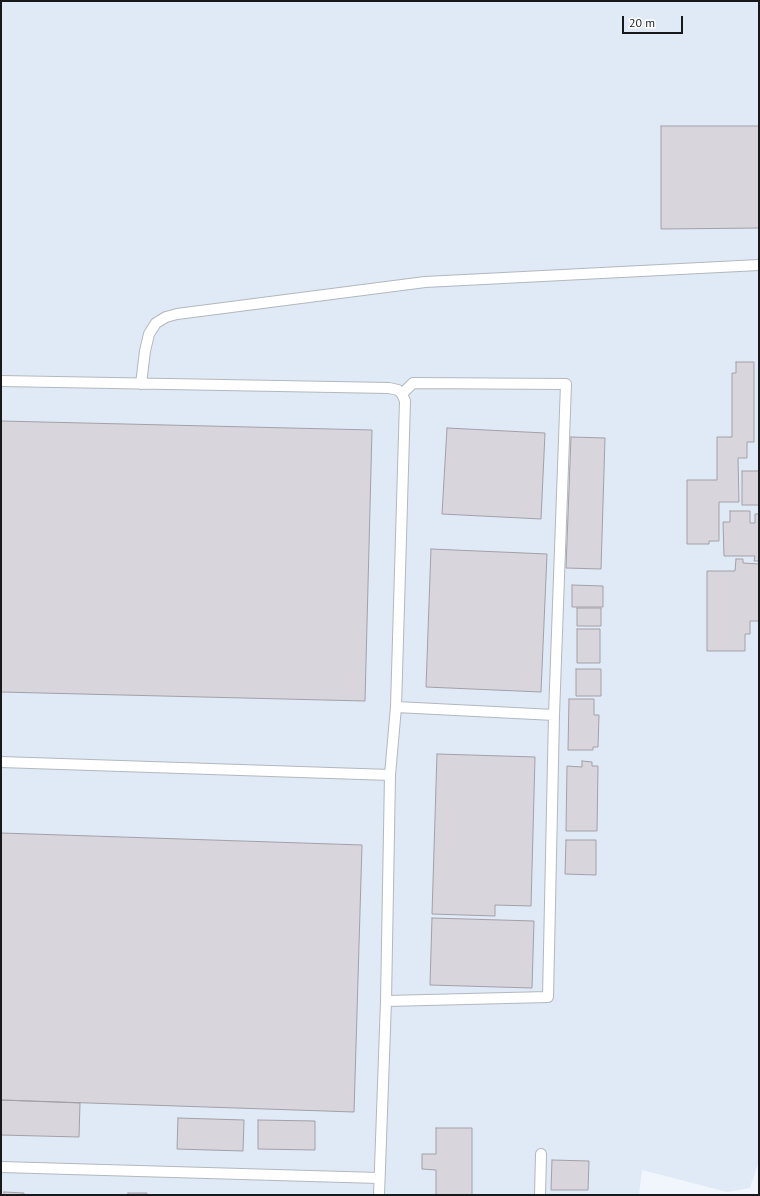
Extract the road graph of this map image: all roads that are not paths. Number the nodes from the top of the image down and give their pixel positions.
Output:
1 (759, 265) edge
2 (1, 381) edge
3 (141, 384) junction
4 (402, 394) junction
5 (396, 707) junction
6 (554, 714) junction
7 (1, 762) edge
8 (390, 775) junction
9 (386, 1001) junction
10 (541, 1154) dead end
11 (1, 1167) edge
12 (379, 1178) junction
13 (379, 1195) edge
14 (540, 1195) edge

1 - 3 lane
2 - 3 lane
3 - 4 lane
4 - 5 lane
4 - 6 lane
5 - 6 lane
5 - 8 lane
6 - 9 lane
7 - 8 lane
8 - 9 lane
9 - 12 lane
10 - 14 lane
11 - 12 lane
12 - 13 lane

